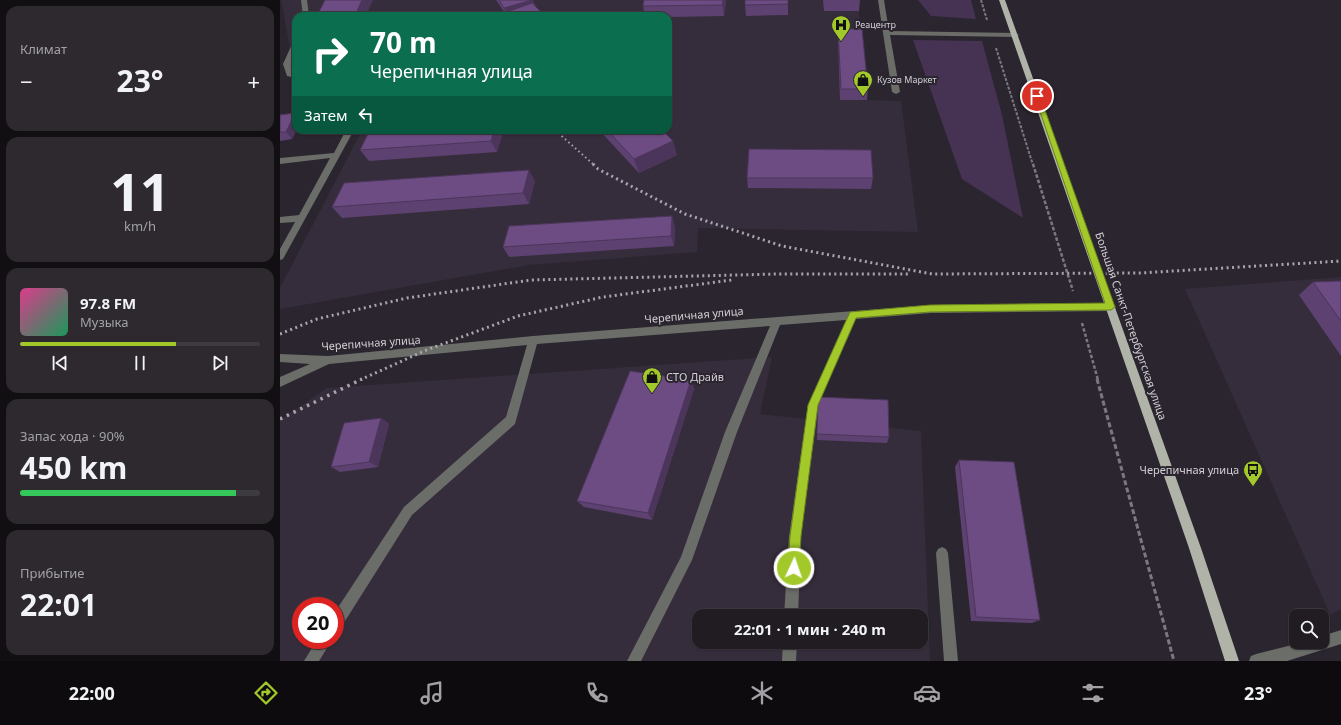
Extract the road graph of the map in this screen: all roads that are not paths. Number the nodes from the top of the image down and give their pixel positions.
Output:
1 (304, 0) edge
2 (882, 0) edge
3 (1002, 0) edge
4 (306, 12) edge
5 (886, 34) junction
6 (1016, 35) junction
7 (292, 51) edge
8 (292, 75) edge
9 (896, 92) dead end
10 (348, 134) edge
11 (336, 155) junction
12 (280, 161) edge
13 (302, 218) junction
14 (280, 220) edge
15 (280, 257) edge
16 (1111, 307) junction
17 (853, 315) junction
18 (777, 320) junction
19 (533, 340) junction
20 (280, 358) edge
21 (328, 360) junction
22 (280, 382) edge
23 (942, 553) dead end
24 (791, 609) edge
25 (344, 610) edge
26 (1341, 637) edge
27 (318, 649) edge
28 (790, 649) edge
29 (311, 661) edge
30 (634, 661) edge
31 (789, 661) edge
32 (952, 661) edge
33 (1232, 661) edge
34 (1256, 661) edge

1 - 4 street
2 - 5 street
3 - 6 main road, Большая Санкт-Петербургская улица
5 - 6 street
5 - 9 street
6 - 16 main road, Большая Санкт-Петербургская улица
7 - 8 street
10 - 11 street
11 - 12 street
11 - 13 street
13 - 14 street
13 - 15 street
16 - 17 street, Черепичная улица
16 - 33 main road, Большая Санкт-Петербургская улица
17 - 18 street, Черепичная улица
17 - 24 street
18 - 19 street, Черепичная улица
18 - 30 street
19 - 21 street, Черепичная улица
19 - 25 street
20 - 21 street, Черепичная улица
21 - 22 street
23 - 32 street
26 - 34 street
27 - 29 street
28 - 31 street

